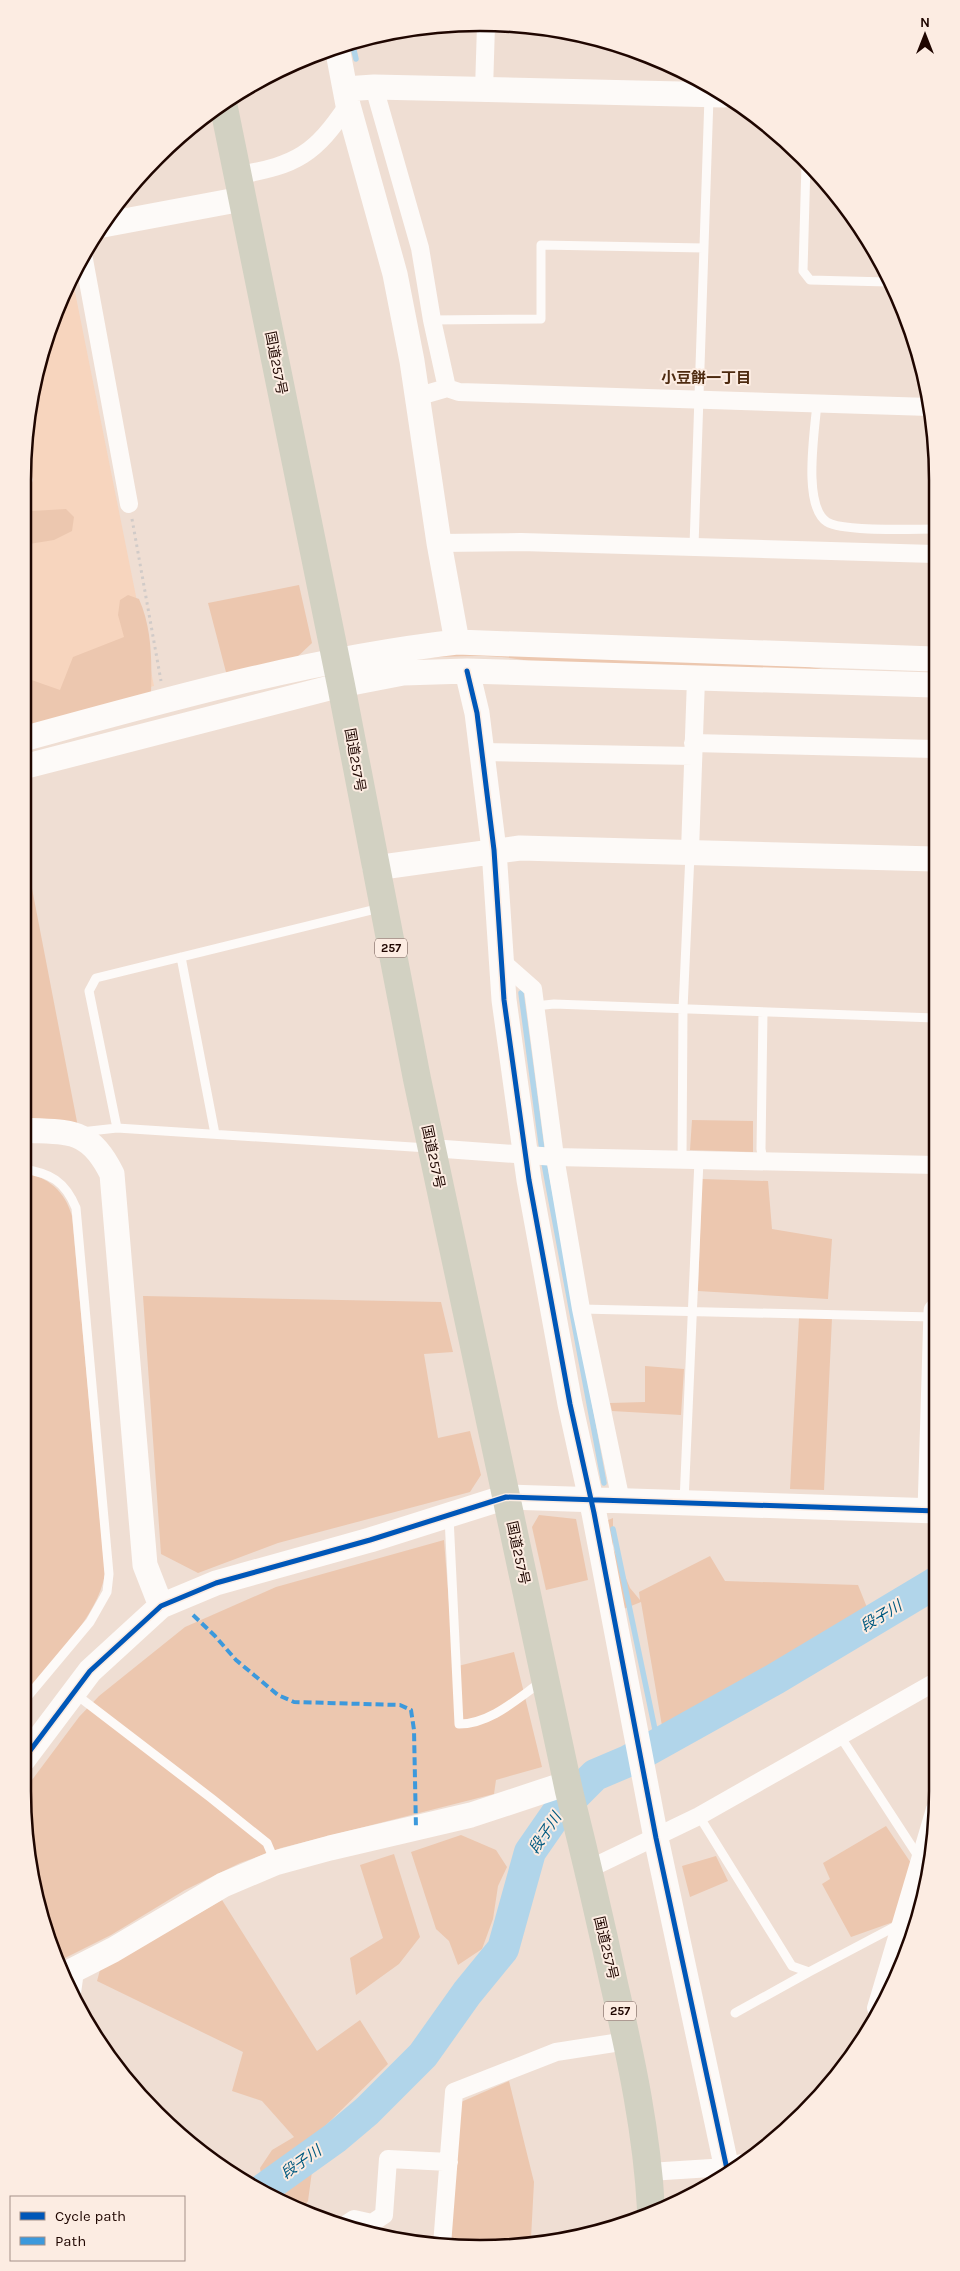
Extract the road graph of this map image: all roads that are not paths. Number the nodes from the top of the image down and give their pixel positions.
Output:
1 (486, 31) edge
2 (338, 54) edge
3 (374, 87) junction
4 (484, 90) junction
5 (705, 92) edge
6 (346, 97) junction
7 (714, 97) edge
8 (226, 111) edge
9 (806, 172) edge
10 (240, 187) junction
11 (113, 222) edge
12 (704, 248) junction
13 (85, 267) edge
14 (882, 282) edge
15 (432, 320) junction
16 (448, 388) junction
17 (416, 397) junction
18 (699, 400) junction
19 (817, 403) junction
20 (923, 408) edge
21 (129, 504) road end
22 (929, 529) edge
23 (439, 542) junction
24 (694, 546) junction
25 (929, 554) edge
26 (457, 642) junction
27 (929, 659) edge
28 (467, 671) junction
29 (338, 672) junction
30 (696, 679) junction
31 (929, 685) edge
32 (31, 737) edge
33 (693, 749) junction
34 (929, 749) edge
35 (482, 752) junction
36 (31, 764) edge
37 (494, 850) junction
38 (690, 851) junction
39 (929, 859) edge
40 (375, 868) junction
41 (383, 907) junction
42 (181, 957) junction
43 (500, 960) junction
44 (535, 1006) junction
45 (683, 1009) junction
46 (763, 1012) junction
47 (929, 1018) edge
48 (117, 1128) junction
49 (31, 1131) edge
50 (74, 1133) junction
51 (215, 1134) junction
52 (431, 1148) junction
53 (525, 1154) junction
54 (555, 1157) junction
55 (690, 1160) junction
56 (763, 1161) junction
57 (929, 1164) edge
58 (31, 1170) edge
59 (582, 1309) junction
60 (692, 1310) junction
61 (929, 1317) edge
62 (506, 1497) junction
63 (591, 1500) junction
64 (621, 1501) junction
65 (684, 1505) junction
66 (929, 1511) edge
67 (449, 1514) junction
68 (161, 1606) junction
69 (545, 1680) junction
70 (929, 1686) edge
71 (31, 1691) edge
72 (74, 1693) junction
73 (840, 1736) junction
74 (31, 1748) edge
75 (570, 1796) junction
76 (698, 1816) junction
77 (656, 1838) junction
78 (926, 1838) edge
79 (920, 1859) junction
80 (276, 1864) junction
81 (589, 1870) junction
82 (900, 1924) junction
83 (809, 1972) junction
84 (73, 1978) edge
85 (881, 1992) edge
86 (735, 2013) dead end
87 (627, 2041) junction
88 (449, 2162) junction
89 (731, 2163) edge
90 (722, 2168) edge
91 (649, 2172) junction
92 (651, 2206) edge
93 (352, 2221) edge
94 (443, 2238) edge

1 - 4 street
2 - 6 street
3 - 4 street
3 - 6 street
3 - 15 street
4 - 5 street
6 - 10 street
6 - 17 street
7 - 12 lane
8 - 10 highway, 国道257号 / 257
9 - 14 lane
10 - 11 street
10 - 29 highway, 国道257号 / 257
12 - 15 lane
12 - 18 lane
13 - 21 street
15 - 16 street
16 - 17 street
16 - 18 street
17 - 23 street
18 - 19 street
18 - 24 lane
19 - 20 street
19 - 22 lane
23 - 24 street
23 - 26 street
24 - 25 street
26 - 27 street
26 - 29 street
28 - 29 street
28 - 30 street
28 - 35 street
29 - 32 street
29 - 36 street
29 - 40 highway, 国道257号 / 257
30 - 31 street
30 - 33 street
33 - 34 street
33 - 35 street
33 - 38 street
35 - 37 street
37 - 38 street
37 - 40 street
37 - 43 street
38 - 39 street
38 - 45 lane
40 - 41 highway, 国道257号 / 257
41 - 42 lane
41 - 52 highway, 国道257号 / 257
42 - 48 lane
42 - 51 lane
43 - 44 street
43 - 53 street
44 - 45 lane
44 - 54 street
45 - 46 lane
45 - 55 lane
46 - 47 lane
46 - 56 lane
48 - 50 lane
48 - 51 lane
49 - 50 street
50 - 68 street
51 - 52 lane
52 - 53 street
52 - 62 highway, 国道257号 / 257
53 - 54 street
53 - 63 street
54 - 55 street
54 - 59 street
55 - 56 street
55 - 60 lane
56 - 57 street
58 - 71 lane
59 - 60 lane
59 - 64 street
60 - 61 lane
60 - 65 lane
62 - 63 street
62 - 67 street
62 - 69 highway, 国道257号 / 257
63 - 64 street
63 - 77 street
64 - 65 street
65 - 66 street
67 - 68 street
67 - 69 lane
68 - 72 street
69 - 75 highway, 国道257号 / 257
70 - 73 street
72 - 74 street
72 - 80 lane
73 - 76 street
73 - 79 lane
75 - 80 street
75 - 81 highway, 国道257号 / 257
76 - 77 street
76 - 83 lane
77 - 81 street
77 - 89 street
78 - 79 street
79 - 82 street
80 - 84 street
81 - 87 highway, 国道257号 / 257
82 - 83 lane
82 - 85 street
83 - 86 lane
87 - 88 street
87 - 91 highway, 国道257号 / 257
88 - 93 street
88 - 94 street
90 - 91 street
91 - 92 highway, 国道257号 / 257

